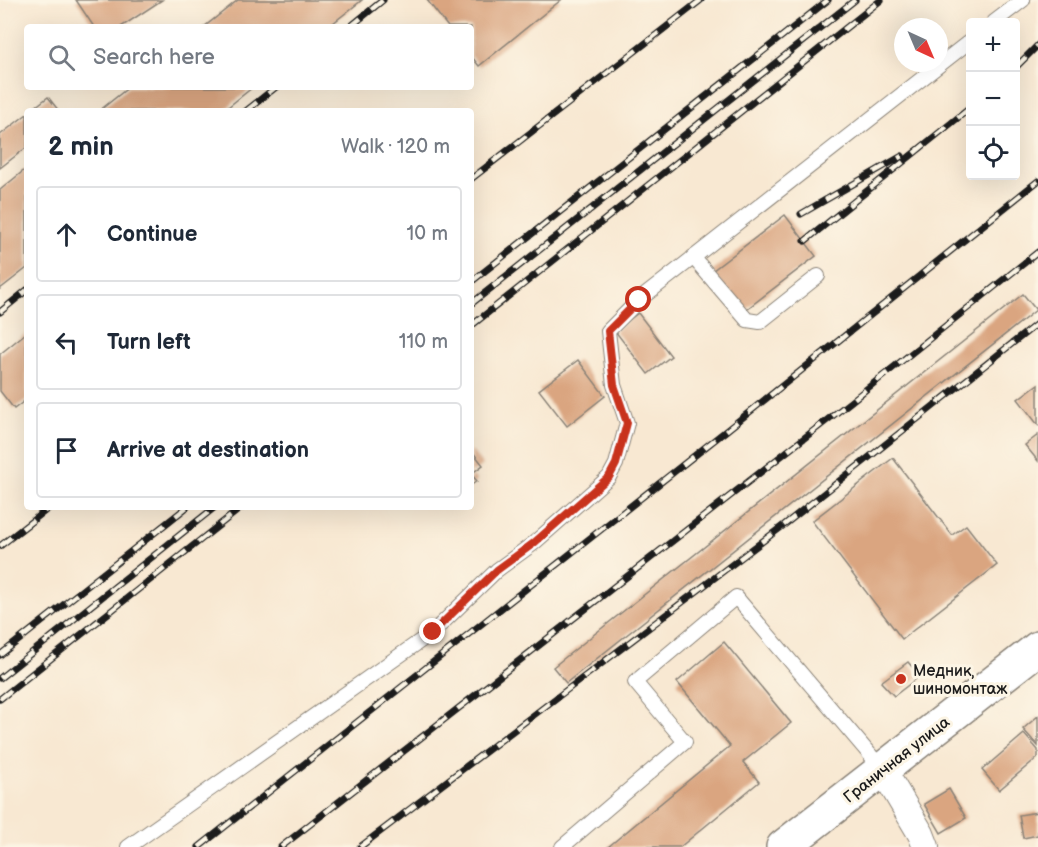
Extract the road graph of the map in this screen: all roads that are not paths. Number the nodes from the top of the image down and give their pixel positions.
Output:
1 (1023, 0) edge
2 (999, 18) edge
3 (966, 44) edge
4 (693, 257) junction
5 (818, 276) dead end
6 (1038, 648) edge
7 (883, 770) junction
8 (128, 847) edge
9 (561, 847) edge
10 (783, 847) edge
11 (926, 847) edge

1 - 2 lane
3 - 4 lane
4 - 5 lane
4 - 8 lane
6 - 7 main road, Граничная улица
7 - 9 lane
7 - 10 main road, Граничная улица
7 - 11 street

